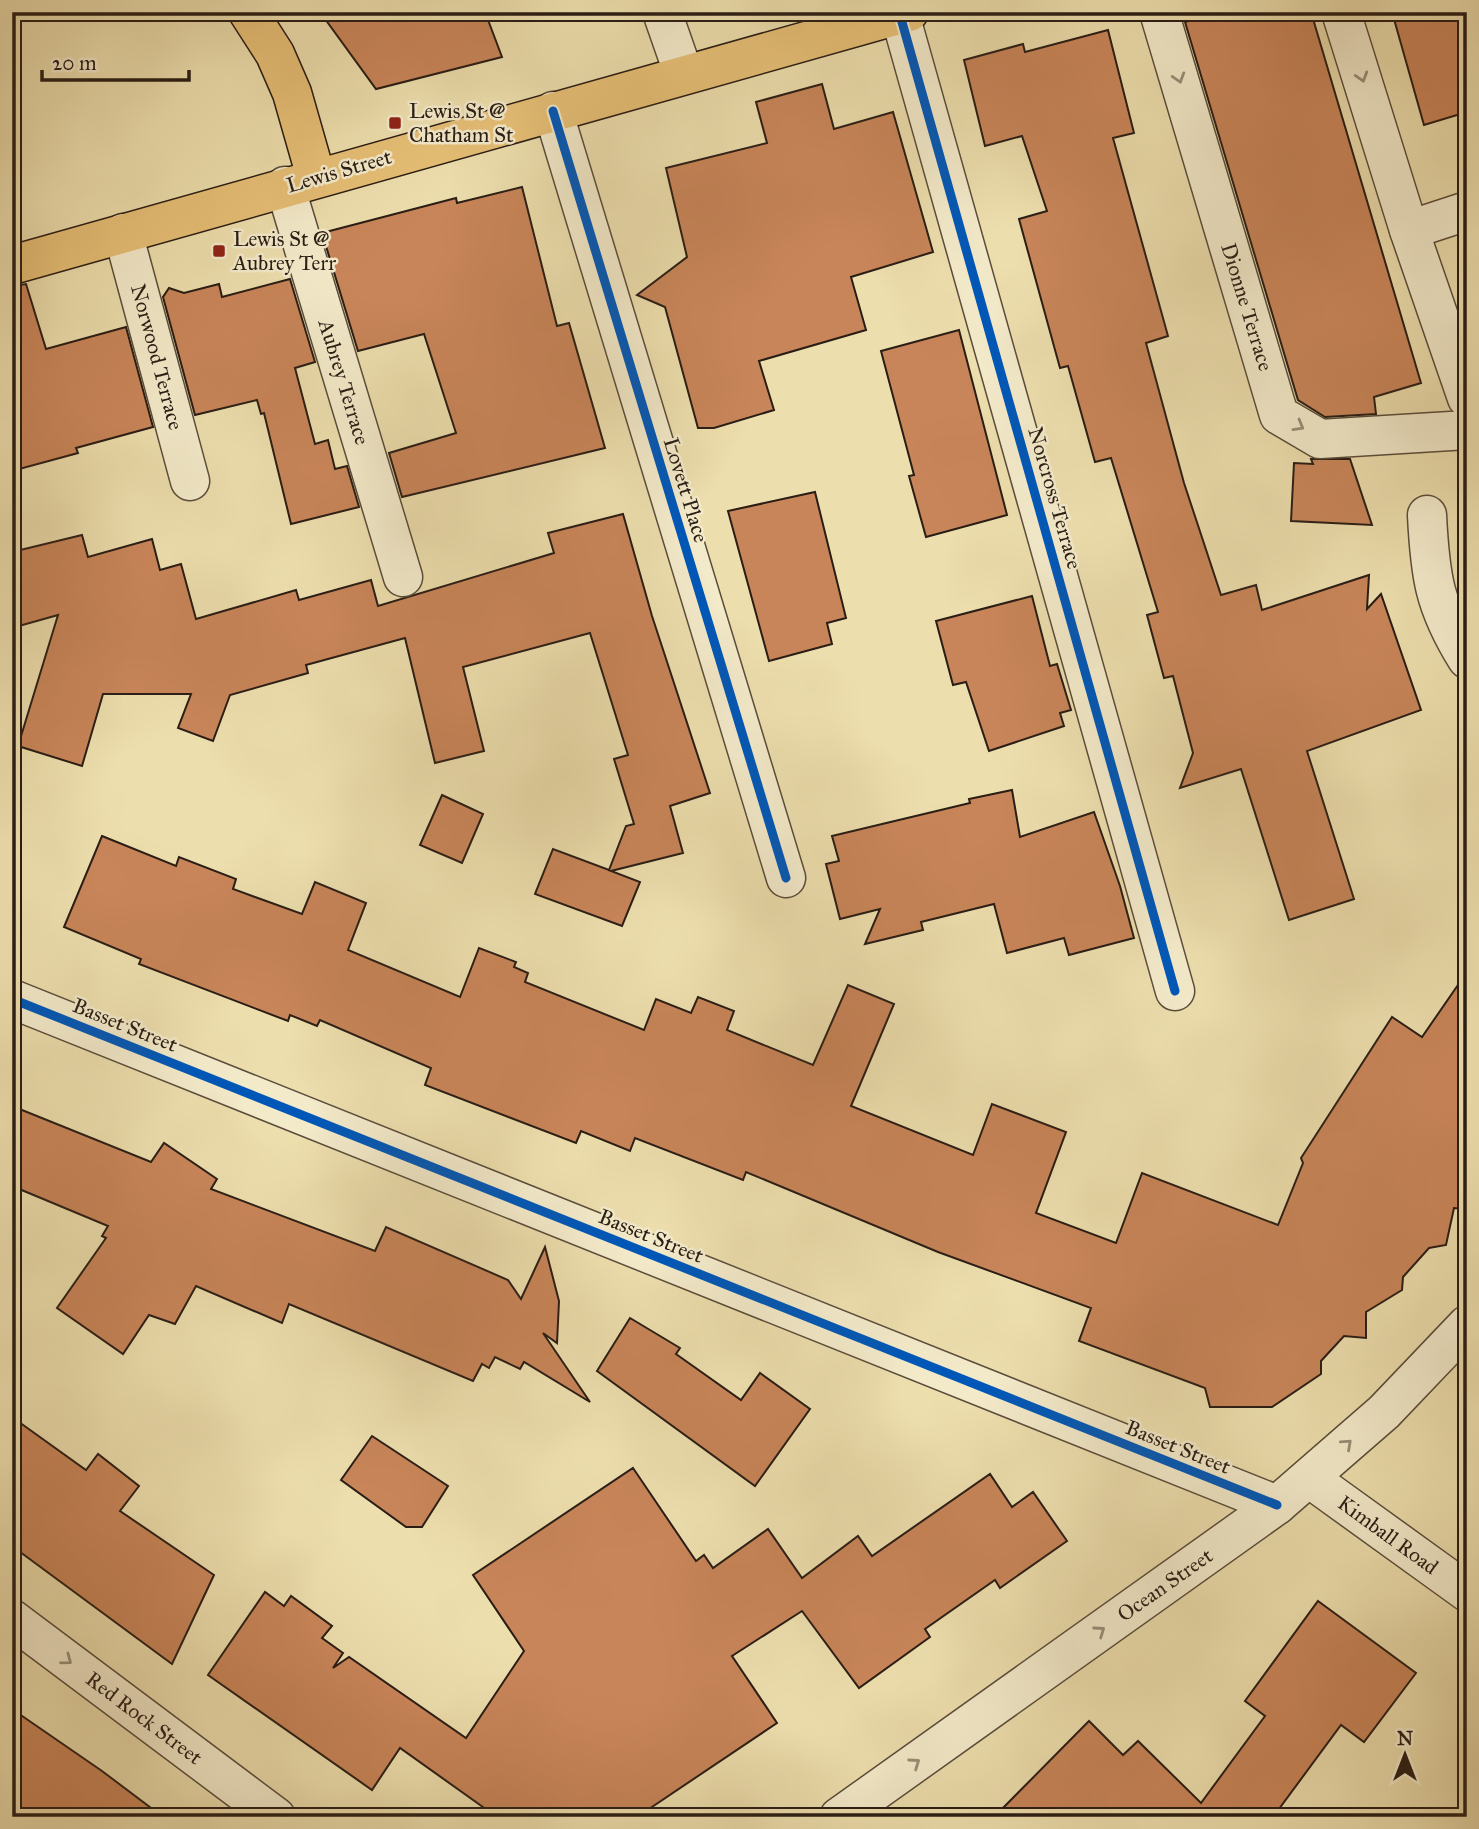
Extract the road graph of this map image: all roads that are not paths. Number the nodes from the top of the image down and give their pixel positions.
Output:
1 (248, 12) edge
2 (662, 12) edge
3 (1159, 12) edge
4 (1341, 12) edge
5 (905, 13) edge
6 (684, 75) junction
7 (553, 111) junction
8 (300, 182) junction
9 (1467, 211) edge
10 (1409, 230) junction
11 (123, 233) junction
12 (12, 265) edge
13 (1467, 398) edge
14 (1467, 430) edge
15 (190, 481) dead end
16 (1427, 515) dead end
17 (403, 577) dead end
18 (1467, 659) edge
19 (786, 878) dead end
20 (1175, 991) dead end
21 (12, 999) edge
22 (1467, 1325) edge
23 (1309, 1478) junction
24 (1278, 1505) junction
25 (1467, 1592) edge
26 (12, 1619) edge
27 (858, 1812) edge
28 (276, 1817) edge

1 - 8 main road
2 - 6 street
3 -> 14 street, Dionne Terrace
4 -> 10 street
5 - 6 main road, Lewis Street
5 - 20 street, Norcross Terrace
6 - 7 main road, Lewis Street
7 - 8 main road, Lewis Street
7 - 19 street, Lovett Place
8 - 11 main road, Lewis Street
8 - 17 street, Aubrey Terrace
9 - 10 street
10 - 13 street
11 - 12 main road, Lewis Street
11 - 15 street, Norwood Terrace
16 - 18 street
21 - 24 street, Basset Street
23 -> 22 street, Ocean Street
23 - 24 street, Ocean Street
23 - 25 street, Kimball Road
27 -> 24 street, Ocean Street
26 -> 28 street, Red Rock Street

